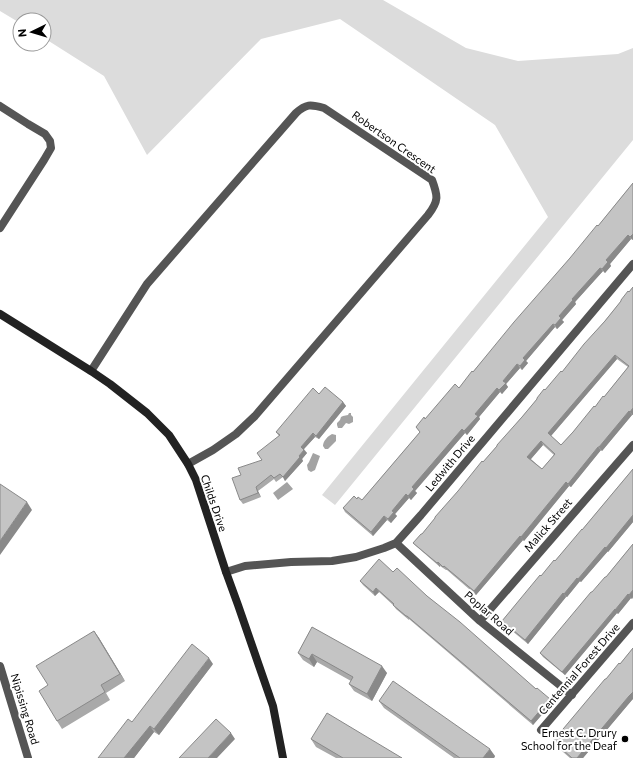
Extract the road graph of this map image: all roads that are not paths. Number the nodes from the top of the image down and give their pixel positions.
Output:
1 (0, 106) edge
2 (0, 228) edge
3 (633, 264) edge
4 (0, 314) edge
5 (90, 371) junction
6 (633, 445) edge
7 (188, 464) junction
8 (396, 543) junction
9 (226, 572) junction
10 (480, 620) junction
11 (633, 623) edge
12 (0, 666) edge
13 (572, 695) junction
14 (541, 730) dead end
15 (28, 758) edge
16 (284, 758) edge

1 - 2 street
3 - 8 street, Ledwith Drive
4 - 5 street, Childs Drive
5 - 7 street, Childs Drive
5 - 7 street, Robertson Crescent
6 - 10 street, Malick Street
7 - 9 street, Childs Drive
8 - 9 street, Ledwith Drive
8 - 10 street, Poplar Road
9 - 16 street, Childs Drive
10 - 13 street, Poplar Road
11 - 13 street, Centennial Forest Drive
12 - 15 street, Nipissing Road
13 - 14 street, Centennial Forest Drive

